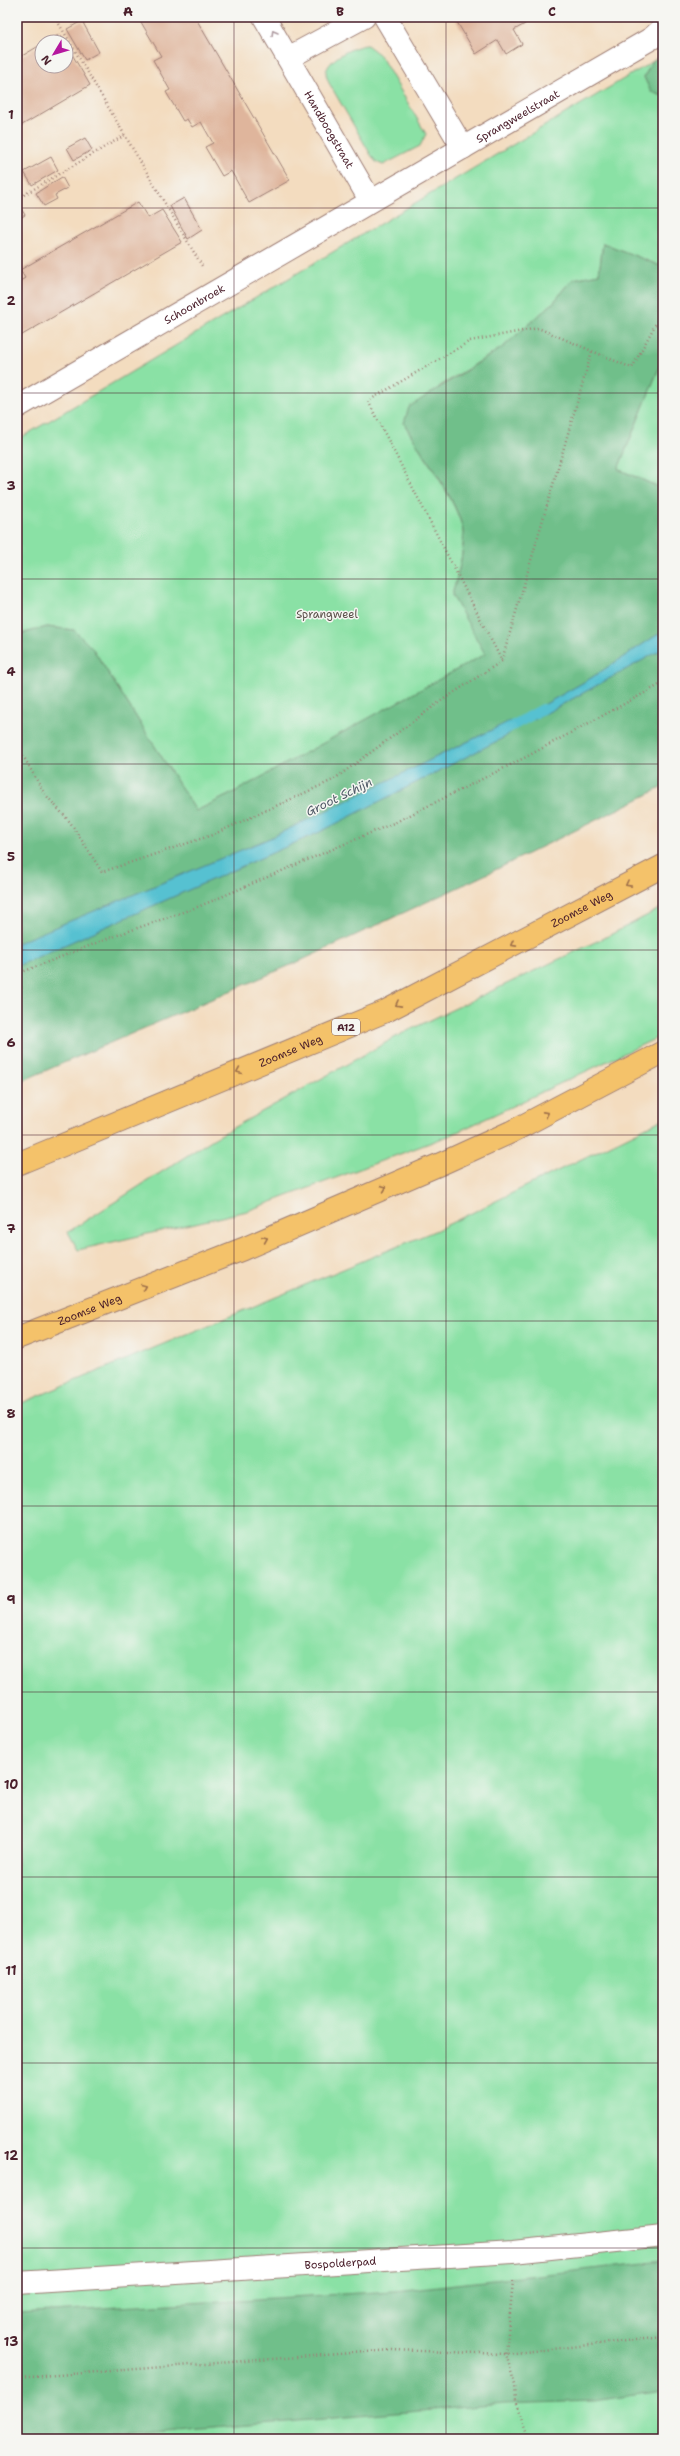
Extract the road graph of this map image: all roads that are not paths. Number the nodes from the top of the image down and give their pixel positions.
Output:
1 (264, 17) edge
2 (364, 17) edge
3 (385, 17) edge
4 (663, 28) edge
5 (288, 58) junction
6 (463, 148) junction
7 (370, 200) junction
8 (17, 407) edge
9 (663, 866) edge
10 (663, 1052) edge
11 (17, 1164) edge
12 (17, 1338) edge
13 (663, 2236) edge
14 (17, 2283) edge

5 -> 1 street, Handboogstraat
2 - 5 street
3 - 6 street
4 - 6 street, Sprangweelstraat
5 - 7 street, Handboogstraat
6 - 7 street, Sprangweelstraat
7 - 8 street, Schoonbroek
9 -> 11 highway, Zoomse Weg / A12
12 -> 10 highway, Zoomse Weg
13 - 14 street, Bospolderpad

